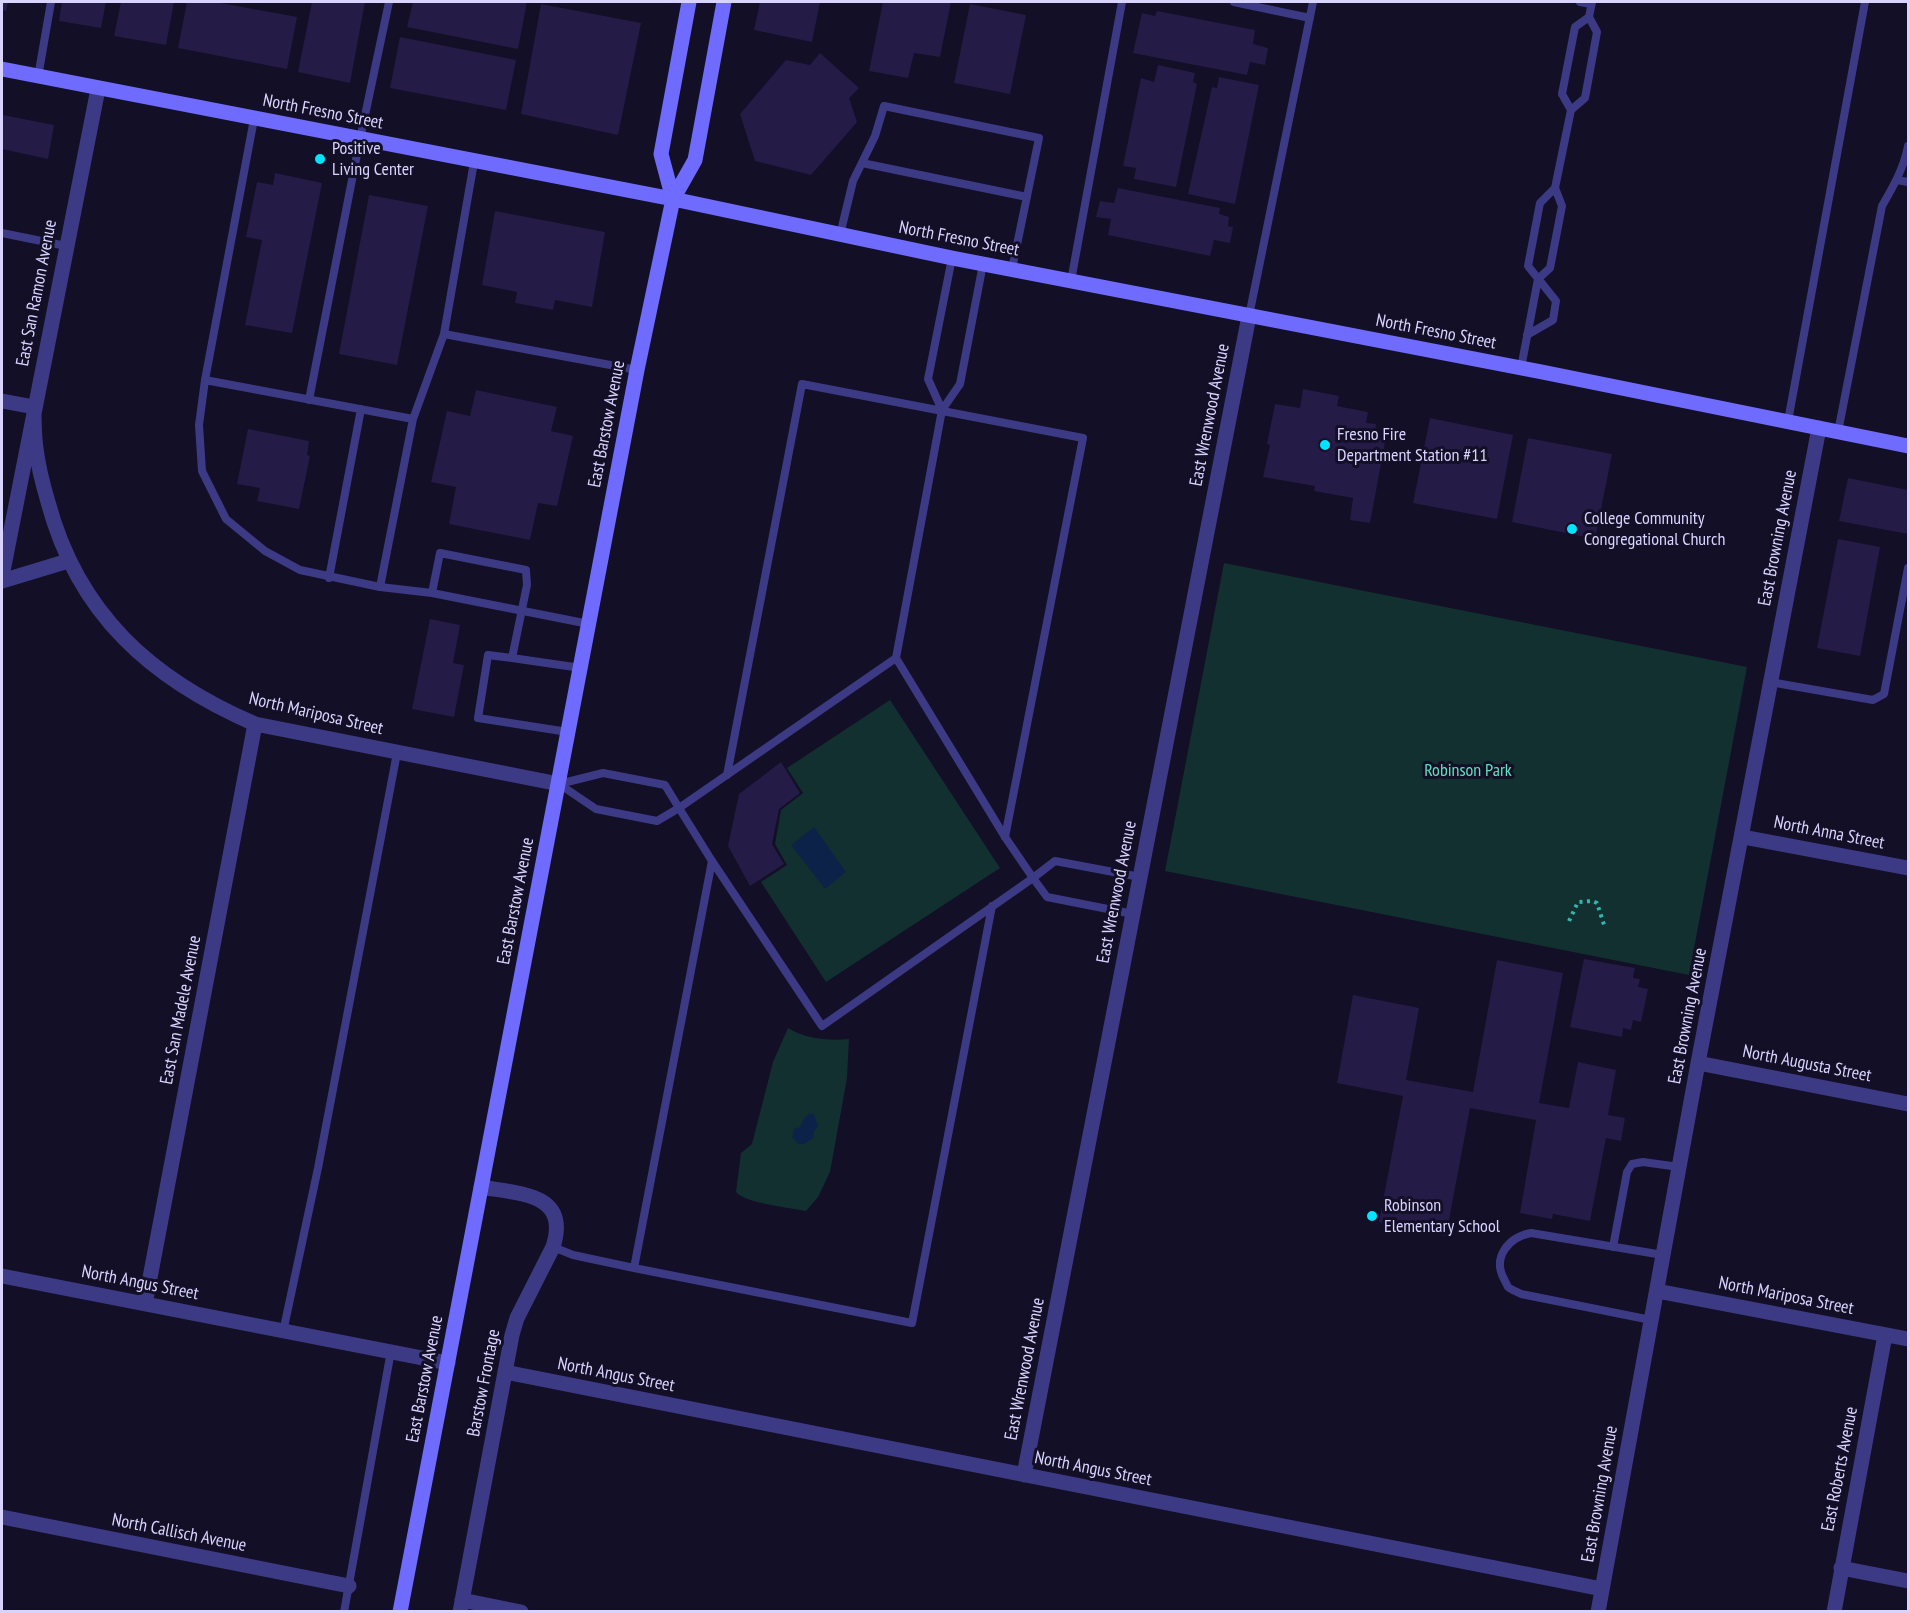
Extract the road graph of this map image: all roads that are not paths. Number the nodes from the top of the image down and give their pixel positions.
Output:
1 (51, 2) edge
2 (389, 2) edge
3 (689, 2) edge
4 (724, 2) edge
5 (1122, 2) edge
6 (1234, 2) edge
7 (1313, 2) edge
8 (1580, 2) edge
9 (1865, 2) edge
10 (1592, 3) edge
11 (1589, 17) junction
12 (1310, 18) junction
13 (2, 69) edge
14 (38, 76) junction
15 (98, 89) junction
16 (1570, 110) junction
17 (254, 119) junction
18 (360, 139) junction
19 (1908, 146) edge
20 (474, 162) junction
21 (862, 163) junction
22 (1897, 180) junction
23 (1908, 182) edge
24 (1556, 188) junction
25 (1027, 197) junction
26 (673, 199) junction
27 (2, 233) edge
28 (840, 235) junction
29 (66, 246) junction
30 (952, 258) junction
31 (983, 264) junction
32 (1012, 269) junction
33 (1538, 279) junction
34 (1071, 280) junction
35 (1249, 316) junction
36 (444, 334) junction
37 (1527, 335) junction
38 (1521, 368) junction
39 (637, 370) junction
40 (205, 380) junction
41 (309, 400) junction
42 (2, 401) edge
43 (34, 407) junction
44 (361, 409) junction
45 (942, 410) junction
46 (413, 419) junction
47 (1788, 421) junction
48 (1819, 428) junction
49 (1838, 432) junction
50 (1908, 446) edge
51 (68, 561) junction
52 (1908, 568) edge
53 (2, 576) edge
54 (329, 578) junction
55 (2, 581) edge
56 (380, 587) junction
57 (432, 593) junction
58 (522, 611) junction
59 (589, 624) junction
60 (512, 658) junction
61 (896, 658) junction
62 (581, 668) junction
63 (1770, 682) junction
64 (255, 724) junction
65 (568, 732) junction
66 (397, 753) junction
67 (727, 775) junction
68 (558, 783) junction
69 (679, 808) junction
70 (1005, 837) junction
71 (1743, 837) junction
72 (712, 861) junction
73 (1908, 868) edge
74 (1140, 877) junction
75 (1034, 878) junction
76 (992, 906) junction
77 (1133, 914) junction
78 (1698, 1063) junction
79 (1908, 1104) edge
80 (1679, 1167) junction
81 (481, 1187) junction
82 (553, 1247) junction
83 (1613, 1247) junction
84 (1663, 1255) junction
85 (634, 1268) junction
86 (2, 1276) edge
87 (1656, 1291) junction
88 (145, 1304) junction
89 (1650, 1320) junction
90 (283, 1332) junction
91 (1885, 1335) junction
92 (1908, 1339) edge
93 (391, 1351) junction
94 (448, 1363) junction
95 (505, 1372) junction
96 (1024, 1475) junction
97 (2, 1517) edge
98 (1841, 1568) junction
99 (1908, 1581) edge
100 (349, 1586) junction
101 (1602, 1589) junction
102 (461, 1606) edge
103 (344, 1611) edge
104 (400, 1611) edge
105 (521, 1611) edge
106 (1598, 1611) edge
107 (1834, 1611) edge

1 - 14 lane
2 - 18 lane
3 - 26 main road, East Barstow Avenue
4 - 26 main road, East Barstow Avenue
5 - 34 lane
6 - 12 lane
7 - 12 lane
8 - 10 lane
9 - 47 lane
10 - 11 lane
11 - 16 lane
11 - 16 lane
12 - 35 lane
13 - 14 main road, North Fresno Street
14 - 15 main road, North Fresno Street
15 - 17 main road, North Fresno Street
15 - 29 street, East San Ramon Avenue
16 - 24 lane
17 - 18 main road, North Fresno Street
17 - 40 lane
18 - 20 main road, North Fresno Street
18 - 41 lane
19 - 22 lane
20 - 26 main road, North Fresno Street
20 - 36 lane
21 - 25 lane
21 - 25 lane
21 - 28 lane
22 - 23 lane
22 - 49 lane
24 - 33 lane
24 - 33 lane
25 - 32 lane
26 - 28 main road, North Fresno Street
26 - 39 main road, East Barstow Avenue
27 - 29 lane
28 - 30 main road, North Fresno Street
29 - 43 street, East San Ramon Avenue
30 - 31 main road, North Fresno Street
30 - 45 lane
31 - 32 main road, North Fresno Street
31 - 45 lane
32 - 34 main road, North Fresno Street
33 - 37 lane
33 - 37 lane
34 - 35 main road, North Fresno Street
35 - 38 main road, North Fresno Street
35 - 74 street, East Wrenwood Avenue
36 - 39 lane
36 - 46 lane
37 - 38 lane
38 - 47 main road, North Fresno Street
39 - 59 main road, East Barstow Avenue
40 - 41 lane
40 - 54 lane
41 - 44 lane
42 - 43 street
43 - 51 street, North Mariposa Street
43 - 53 street, East San Ramon Avenue
44 - 46 lane
44 - 54 lane
45 - 61 lane
45 - 67 lane
45 - 70 lane
46 - 56 lane
47 - 48 main road, North Fresno Street
48 - 49 main road, North Fresno Street
48 - 63 street, East Browning Avenue
49 - 50 main road, North Fresno Street
51 - 55 street
51 - 64 street, North Mariposa Street
52 - 63 lane
54 - 56 lane
56 - 57 lane
57 - 58 lane
57 - 58 lane
58 - 59 lane
58 - 60 lane
59 - 62 main road, East Barstow Avenue
60 - 62 lane
60 - 65 lane
61 - 67 lane
61 - 70 lane
62 - 65 main road, East Barstow Avenue
63 - 71 street, East Browning Avenue
64 - 66 street, North Mariposa Street
64 - 88 street, East San Madele Avenue
65 - 68 main road, East Barstow Avenue
66 - 68 street, North Mariposa Street
66 - 90 lane
67 - 69 lane
68 - 69 lane
68 - 69 lane
68 - 81 main road, East Barstow Avenue
69 - 72 lane
70 - 75 lane
71 - 73 street, North Anna Street
71 - 78 street, East Browning Avenue
72 - 76 lane
72 - 85 lane
74 - 75 lane
74 - 77 street, East Wrenwood Avenue
75 - 76 lane
75 - 77 lane
76 - 85 lane
77 - 96 street, East Wrenwood Avenue
78 - 79 street, North Augusta Street
78 - 80 street, East Browning Avenue
80 - 83 lane
80 - 84 street, East Browning Avenue
81 - 82 street, Barstow Frontage
81 - 94 main road, East Barstow Avenue
82 - 85 lane
82 - 95 street, Barstow Frontage
83 - 84 lane
83 - 89 lane
84 - 87 street, East Browning Avenue
86 - 88 street, North Angus Street
87 - 89 street, East Browning Avenue
87 - 91 street, North Mariposa Street
88 - 90 street, North Angus Street
89 - 101 street, East Browning Avenue
90 - 93 street, North Angus Street
91 - 92 street, North Mariposa Street
91 - 98 street, East Roberts Avenue
93 - 94 street, North Angus Street
93 - 100 lane
94 - 104 main road, East Barstow Avenue
95 - 96 street, North Angus Street
95 - 102 street, Barstow Frontage
96 - 101 street, North Angus Street
97 - 100 street, North Callisch Avenue
98 - 99 street
98 - 107 street, East Roberts Avenue
100 - 103 lane
101 - 106 street, East Browning Avenue
102 - 105 street

